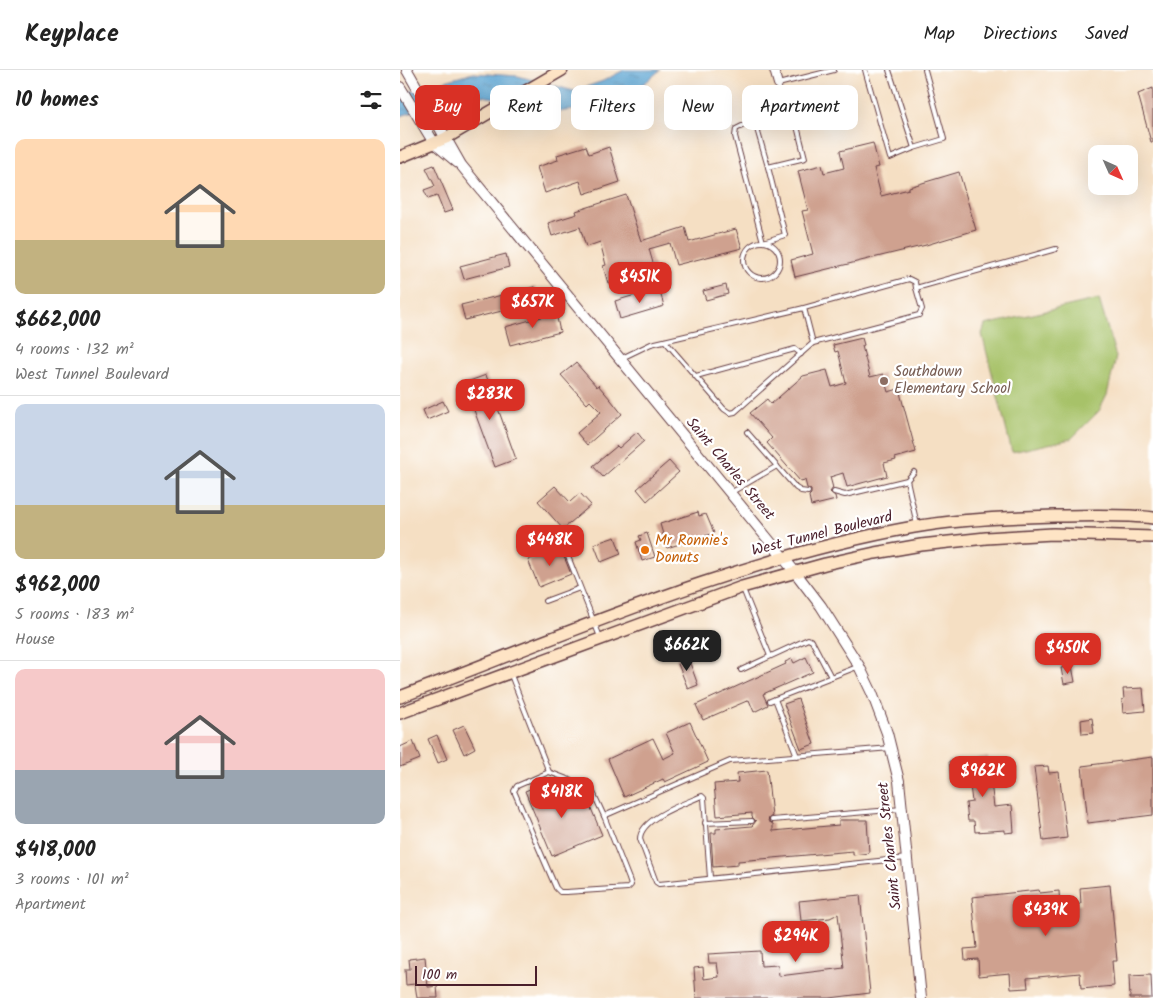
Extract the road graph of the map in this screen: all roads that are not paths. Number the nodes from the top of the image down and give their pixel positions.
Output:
1 (407, 70) edge
2 (774, 70) edge
3 (834, 70) edge
4 (866, 70) edge
5 (889, 70) edge
6 (925, 70) edge
7 (556, 73) edge
8 (778, 84) joint
9 (401, 89) edge
10 (742, 126) edge
11 (756, 130) edge
12 (798, 130) edge
13 (446, 138) junction
14 (434, 143) junction
15 (914, 148) junction
16 (400, 158) edge
17 (460, 165) junction
18 (768, 167) junction
19 (763, 242) junction
20 (1056, 249) dead end
21 (916, 288) junction
22 (804, 308) junction
23 (665, 341) junction
24 (813, 343) junction
25 (801, 354) junction
26 (620, 359) junction
27 (696, 376) junction
28 (747, 432) dead end
29 (777, 466) junction
30 (914, 472) dead end
31 (907, 480) junction
32 (808, 492) dead end
33 (834, 492) dead end
34 (730, 494) junction
35 (1153, 518) edge
36 (918, 527) junction
37 (1153, 538) edge
38 (563, 544) dead end
39 (784, 557) junction
40 (795, 572) junction
41 (742, 587) junction
42 (580, 588) junction
43 (545, 601) dead end
44 (594, 623) junction
45 (601, 639) junction
46 (770, 656) junction
47 (859, 666) junction
48 (741, 670) dead end
49 (510, 672) junction
50 (831, 677) junction
51 (400, 697) edge
52 (776, 699) junction
53 (770, 701) dead end
54 (400, 713) edge
55 (891, 748) junction
56 (797, 756) junction
57 (549, 772) junction
58 (902, 809) junction
59 (604, 816) junction
60 (772, 820) dead end
61 (752, 821) dead end
62 (705, 824) junction
63 (907, 858) junction
64 (710, 878) junction
65 (921, 998) edge

1 - 13 street, Saint Charles Street
2 - 8 street
3 - 8 lane
4 - 15 lane
5 - 15 lane
6 - 15 lane
7 - 13 main road
9 - 14 street
10 - 19 lane
11 - 18 lane
12 - 18 lane
13 - 14 main road
13 - 17 street, Saint Charles Street
14 - 16 main road
14 - 17 street
17 - 26 street, Saint Charles Street
18 - 19 lane
19 - 19 lane
20 - 21 lane
21 - 22 lane
21 - 24 lane
22 - 23 lane
22 - 24 lane
23 - 26 lane
23 - 27 lane
24 - 25 lane
25 - 27 lane
25 - 27 lane
26 - 34 street, Saint Charles Street
28 - 29 lane
29 - 32 lane
29 - 34 lane
30 - 31 lane
31 - 33 lane
31 - 36 lane
34 - 39 street, Saint Charles Street
35 - 36 main road, West Tunnel Boulevard
36 - 39 main road, West Tunnel Boulevard
37 - 40 main road, West Tunnel Boulevard
38 - 42 lane
39 - 40 street, Saint Charles Street
39 - 44 main road, West Tunnel Boulevard
40 - 41 main road, West Tunnel Boulevard
40 - 47 street, Saint Charles Street
41 - 45 main road, West Tunnel Boulevard
41 - 46 lane
42 - 43 lane
42 - 44 lane
44 - 45 lane
44 - 51 main road, West Tunnel Boulevard
45 - 49 main road, West Tunnel Boulevard
46 - 48 lane
46 - 50 lane
47 - 50 lane
47 - 55 street, Saint Charles Street
49 - 54 main road, West Tunnel Boulevard
49 - 57 lane
50 - 52 lane
52 - 53 lane
52 - 56 lane
55 - 56 lane
55 - 58 street, Saint Charles Street
56 - 59 lane
57 - 59 lane
57 - 59 lane
58 - 60 lane
58 - 63 street, Saint Charles Street
61 - 62 lane
62 - 64 lane
62 - 64 lane
63 - 64 lane
63 - 65 street, Saint Charles Street

